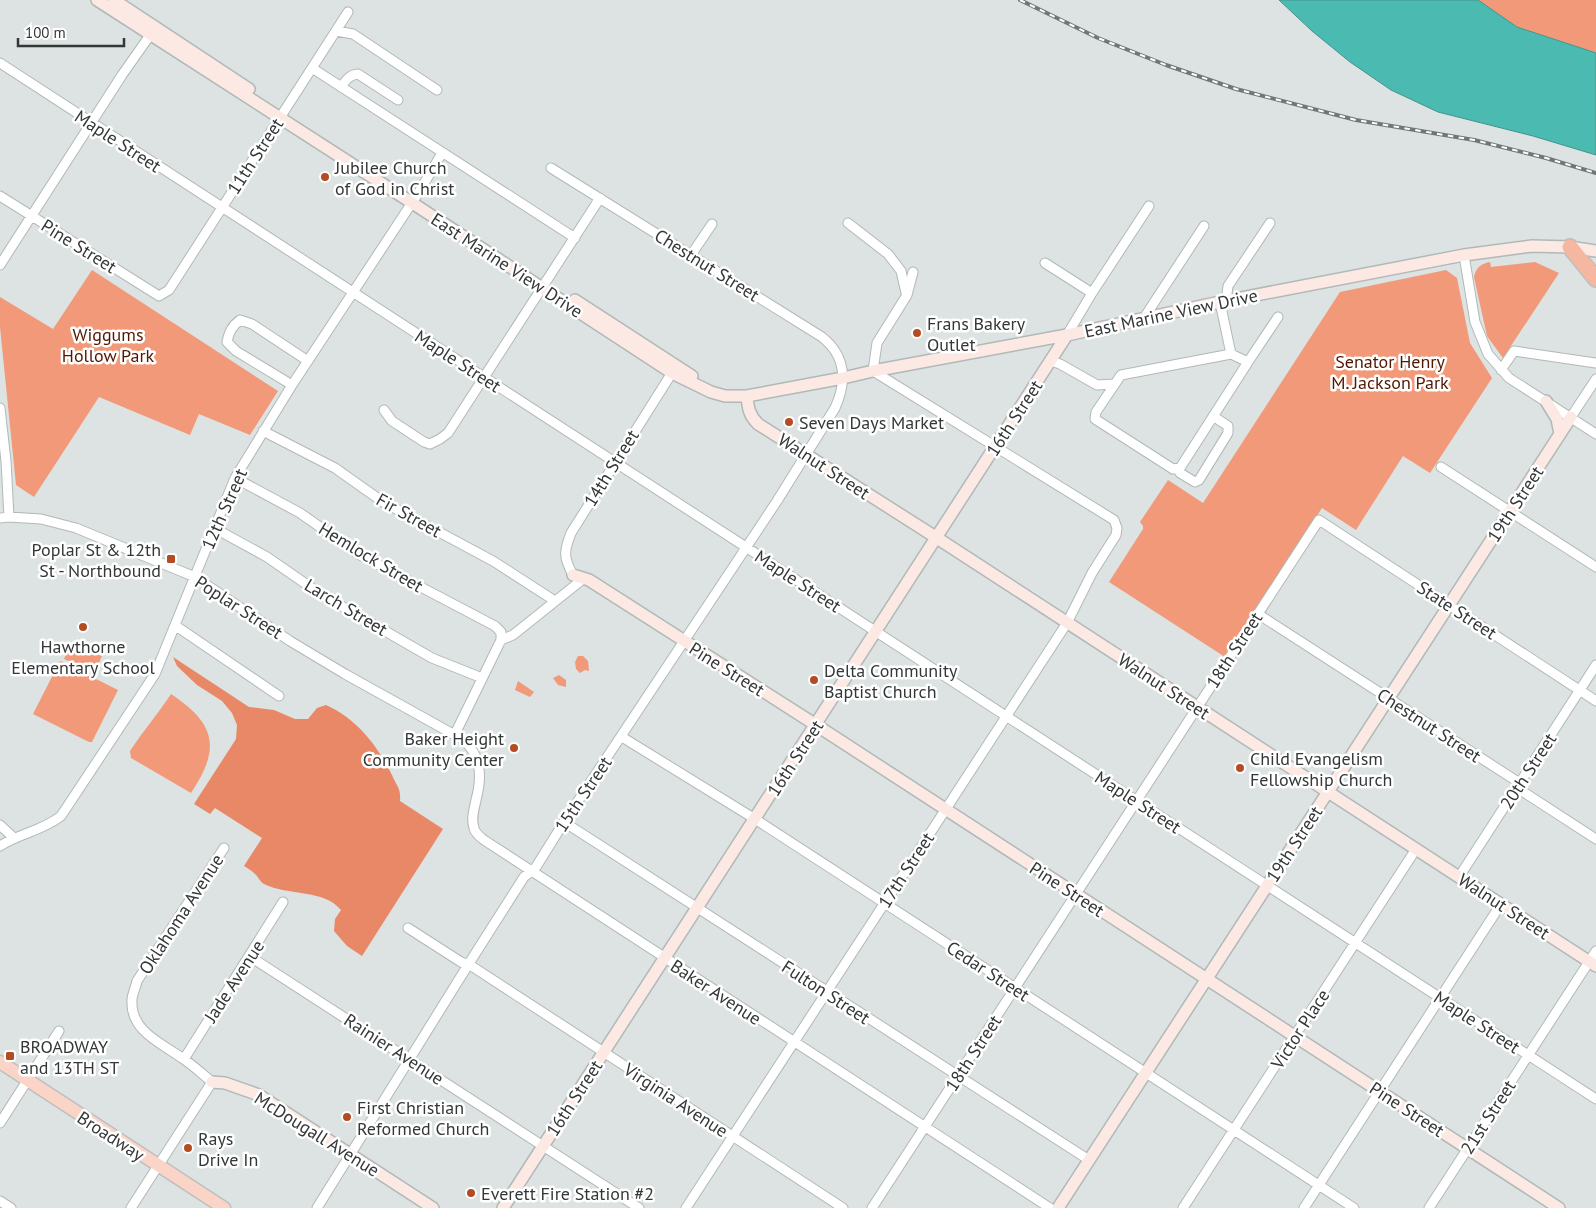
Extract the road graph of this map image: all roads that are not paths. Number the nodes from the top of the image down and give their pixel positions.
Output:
1 (97, 0) edge
2 (114, 0) edge
3 (348, 12) dead end
4 (154, 30) junction
5 (336, 31) junction
6 (0, 63) edge
7 (312, 68) junction
8 (341, 87) junction
9 (437, 90) dead end
10 (398, 100) dead end
11 (282, 114) junction
12 (92, 123) junction
13 (442, 153) junction
14 (552, 168) dead end
15 (0, 196) edge
16 (600, 198) junction
17 (414, 200) junction
18 (1149, 206) dead end
19 (222, 208) junction
20 (32, 216) junction
21 (848, 223) dead end
22 (1270, 223) dead end
23 (712, 224) dead end
24 (1204, 226) dead end
25 (575, 238) junction
26 (1570, 247) junction
27 (1596, 251) edge
28 (691, 255) junction
29 (1464, 255) junction
30 (1045, 263) dead end
31 (0, 265) edge
32 (913, 272) dead end
33 (1596, 279) edge
34 (545, 285) junction
35 (353, 293) junction
36 (1092, 293) junction
37 (907, 295) junction
38 (159, 296) joint
39 (1223, 301) junction
40 (1278, 317) dead end
41 (1144, 318) junction
42 (1067, 335) junction
43 (1034, 340) junction
44 (1231, 354) junction
45 (308, 361) junction
46 (1050, 362) junction
47 (1248, 362) junction
48 (1596, 363) edge
49 (674, 369) junction
50 (1502, 370) junction
51 (873, 371) junction
52 (484, 378) junction
53 (843, 378) junction
54 (1596, 379) edge
55 (1114, 384) junction
56 (292, 385) junction
57 (747, 396) junction
58 (1546, 401) junction
59 (0, 408) edge
60 (384, 410) dead end
61 (1213, 416) junction
62 (1571, 417) junction
63 (263, 431) junction
64 (1560, 434) junction
65 (1596, 434) edge
66 (996, 447) junction
67 (805, 454) junction
68 (614, 462) junction
69 (1441, 467) dead end
70 (1178, 470) junction
71 (235, 478) junction
72 (1510, 511) junction
73 (5, 518) edge
74 (1319, 520) joint
75 (214, 528) junction
76 (937, 538) junction
77 (746, 548) junction
78 (1596, 567) edge
79 (195, 577) junction
80 (578, 577) junction
81 (555, 601) junction
82 (1449, 605) junction
83 (1258, 614) junction
84 (1067, 623) junction
85 (176, 626) junction
86 (876, 632) junction
87 (501, 640) junction
88 (684, 642) junction
89 (1596, 666) edge
90 (482, 678) junction
91 (1580, 690) junction
92 (279, 696) dead end
93 (1389, 698) junction
94 (1596, 701) edge
95 (1197, 708) junction
96 (1006, 717) junction
97 (816, 725) junction
98 (455, 734) junction
99 (622, 737) junction
100 (1519, 785) junction
101 (1328, 792) junction
102 (1136, 801) junction
103 (945, 810) junction
104 (755, 819) junction
105 (564, 822) junction
106 (0, 825) edge
107 (14, 838) junction
108 (1596, 839) edge
109 (0, 846) edge
110 (224, 848) dead end
111 (1416, 849) junction
112 (530, 872) junction
113 (1459, 877) junction
114 (1267, 886) junction
115 (1076, 894) junction
116 (284, 902) dead end
117 (884, 904) junction
118 (1501, 904) junction
119 (697, 909) junction
120 (408, 928) dead end
121 (1356, 942) junction
122 (1596, 951) edge
123 (250, 956) junction
124 (665, 959) junction
125 (1593, 964) edge
126 (468, 965) junction
127 (1206, 979) junction
128 (1015, 988) junction
129 (827, 992) junction
130 (1440, 998) junction
131 (59, 1031) dead end
132 (1294, 1037) junction
133 (794, 1043) junction
134 (604, 1052) junction
135 (1529, 1055) junction
136 (184, 1058) junction
137 (410, 1060) junction
138 (0, 1062) edge
139 (1146, 1073) junction
140 (957, 1077) junction
141 (28, 1080) junction
142 (212, 1082) junction
143 (1379, 1091) junction
144 (1596, 1099) edge
145 (0, 1122) edge
146 (924, 1128) junction
147 (1234, 1130) junction
148 (733, 1136) junction
149 (543, 1146) junction
150 (1468, 1149) junction
151 (351, 1154) junction
152 (1089, 1160) junction
153 (158, 1166) junction
154 (1319, 1185) junction
155 (0, 1201) edge
156 (11, 1208) edge
157 (131, 1208) edge
158 (224, 1208) edge
159 (317, 1208) edge
160 (433, 1208) edge
161 (503, 1208) edge
162 (639, 1208) edge
163 (686, 1208) edge
164 (843, 1208) edge
165 (872, 1208) edge
166 (1050, 1208) edge
167 (1058, 1208) edge
168 (1183, 1208) edge
169 (1304, 1208) edge
170 (1354, 1208) edge
171 (1430, 1208) edge
172 (1559, 1208) edge

1 - 4 street, East Marine View Drive
2 - 4 street, East Marine View Drive
3 - 5 street, 11th Street
4 - 11 street, East Marine View Drive
4 - 12 street
5 - 7 street, 11th Street
5 - 9 street
6 - 12 street, Maple Street
7 - 8 street
7 - 11 street, 11th Street
8 - 10 street
8 - 13 street
11 - 17 street, East Marine View Drive
11 - 19 street, 11th Street
12 - 19 street, Maple Street
12 - 20 street
13 - 17 street, 12th Street
13 - 25 street
14 - 16 street, Chestnut Street
15 - 20 street, Pine Street
16 - 25 street
16 - 28 street, Chestnut Street
17 - 34 street, East Marine View Drive
17 - 35 street, 12th Street
18 - 36 street, 16th Street
19 - 35 street, Maple Street
19 - 38 street, 11th Street
20 - 31 street
20 - 38 street, Pine Street
21 - 37 street
22 - 39 street
23 - 28 street
24 - 41 street
25 - 34 street
26 - 27 street, East Marine View Drive
26 - 29 street, East Marine View Drive
26 - 33 highway
28 - 53 street, Chestnut Street
29 - 39 street, East Marine View Drive
29 - 50 street
30 - 36 street
32 - 37 street
34 - 49 street, East Marine View Drive
34 - 52 street
35 - 45 street, 12th Street
35 - 52 street, Maple Street
36 - 42 street, 16th Street
37 - 51 street
39 - 41 street, East Marine View Drive
39 - 44 street
40 - 47 street
41 - 42 street, East Marine View Drive
42 - 43 street, East Marine View Drive
42 - 46 street, 16th Street
43 - 46 street
43 - 51 street, East Marine View Drive
44 - 47 street
44 - 55 street
45 - 56 street, 12th Street
45 - 56 street
46 - 55 street
46 - 66 street, 16th Street
47 - 61 street
48 - 50 street
49 - 57 street, East Marine View Drive
49 - 68 street, 14th Street
50 - 58 street
51 - 53 street, East Marine View Drive
51 - 66 street
52 - 60 street
52 - 68 street, Maple Street
53 - 57 street, East Marine View Drive
53 - 67 street, 15th Street
54 - 62 street, 19th Street
55 - 70 street
56 - 63 street, 12th Street
57 - 67 street, Walnut Street
58 - 62 street
58 - 64 street
59 - 73 street
61 - 70 street
61 - 70 street
62 - 64 street, 19th Street
62 - 65 street
63 - 71 street, 12th Street
63 - 81 street, Fir Street
64 - 72 street, 19th Street
66 - 76 street, 16th Street
66 - 84 street, 17th Street
67 - 76 street, Walnut Street
67 - 77 street, 15th Street
68 - 77 street, Maple Street
68 - 80 street, 14th Street
69 - 72 street
71 - 75 street, 12th Street
71 - 87 street, Hemlock Street
72 - 78 street
72 - 82 street, 19th Street
73 - 79 street, Poplar Street
74 - 82 street, State Street
74 - 83 street, 18th Street
75 - 79 street, 12th Street
75 - 90 street, Larch Street
76 - 84 street, Walnut Street
76 - 86 street, 16th Street
77 - 86 street, Maple Street
77 - 88 street, 15th Street
79 - 85 street, 12th Street
79 - 98 street, Poplar Street
80 - 81 street
80 - 88 street, Pine Street
81 - 87 street
82 - 91 street, State Street
82 - 93 street, 19th Street
83 - 93 street, Chestnut Street
83 - 95 street, 18th Street
84 - 95 street, Walnut Street
84 - 96 street, 17th Street
85 - 92 street
85 - 107 street, 12th Street
86 - 96 street, Maple Street
86 - 97 street, 16th Street
87 - 90 street
88 - 97 street, Pine Street
88 - 99 street, 15th Street
89 - 91 street, 20th Street
90 - 98 street
91 - 94 street, State Street
91 - 100 street, 20th Street
93 - 100 street, Chestnut Street
93 - 101 street, 19th Street
95 - 101 street, Walnut Street
95 - 102 street, 18th Street
96 - 102 street, Maple Street
96 - 103 street, 17th Street
97 - 103 street, Pine Street
97 - 104 street, 16th Street
98 - 112 street, Baker Avenue
99 - 104 street, Cedar Street
99 - 105 street, 15th Street
100 - 108 street, Chestnut Street
100 - 113 street, 20th Street
101 - 111 street, Walnut Street
101 - 114 street, 19th Street
102 - 114 street, Maple Street
102 - 115 street, 18th Street
103 - 115 street, Pine Street
103 - 117 street, 17th Street
104 - 117 street, Cedar Street
104 - 119 street, 16th Street
105 - 112 street, 15th Street
105 - 119 street, Fulton Street
106 - 107 street
107 - 109 street, 12th Street
110 - 136 street, Oklahoma Avenue
111 - 113 street, Walnut Street
111 - 121 street, Victor Place
112 - 124 street, Baker Avenue
112 - 126 street, 15th Street
113 - 118 street, Walnut Street
114 - 121 street, Maple Street
114 - 127 street, 19th Street
115 - 127 street, Pine Street
115 - 128 street, 18th Street
116 - 123 street, Jade Avenue
117 - 128 street, Cedar Street
117 - 129 street, 17th Street
118 - 125 street, Walnut Street
118 - 130 street
119 - 124 street, 16th Street
119 - 129 street, Fulton Street
120 - 126 street, Virginia Avenue
121 - 130 street, Maple Street
121 - 132 street, Victor Place
122 - 125 street, 21st Street
123 - 136 street, Jade Avenue
123 - 137 street, Rainier Avenue
124 - 133 street, Baker Avenue
124 - 134 street, 16th Street
125 - 135 street, 21st Street
126 - 134 street, Virginia Avenue
126 - 137 street, 15th Street
127 - 132 street, Pine Street
127 - 139 street, 19th Street
128 - 139 street, Cedar Street
128 - 140 street, 18th Street
129 - 133 street, 17th Street
129 - 140 street, Fulton Street
130 - 135 street, Maple Street
130 - 143 street
131 - 141 street
132 - 143 street, Pine Street
132 - 147 street, Victor Place
133 - 146 street, Baker Avenue
133 - 148 street, 17th Street
134 - 148 street, Virginia Avenue
134 - 149 street, 16th Street
135 - 144 street, Maple Street
135 - 150 street, 21st Street
136 - 142 street
137 - 149 street, Rainier Avenue
137 - 151 street, 15th Street
138 - 141 main road, Broadway
139 - 147 street, Cedar Street
139 - 152 street, 19th Street
140 - 146 street, 18th Street
140 - 152 street, Fulton Street
141 - 145 street
141 - 153 main road, Broadway
142 - 151 street, McDougall Avenue
142 - 153 street
143 - 150 street, Pine Street
143 - 154 street
146 - 165 street, 18th Street
146 - 166 street, Baker Avenue
147 - 154 street, Cedar Street
147 - 168 street, Victor Place
148 - 163 street, 17th Street
148 - 164 street, Virginia Avenue
149 - 161 street, 16th Street
149 - 162 street, Rainier Avenue
150 - 171 street, 21st Street
150 - 172 street, Pine Street
151 - 159 street, 15th Street
151 - 160 street, McDougall Avenue
152 - 167 street, 19th Street
153 - 157 street
153 - 158 main road, Broadway
154 - 169 street
154 - 170 street, Cedar Street
155 - 156 street

